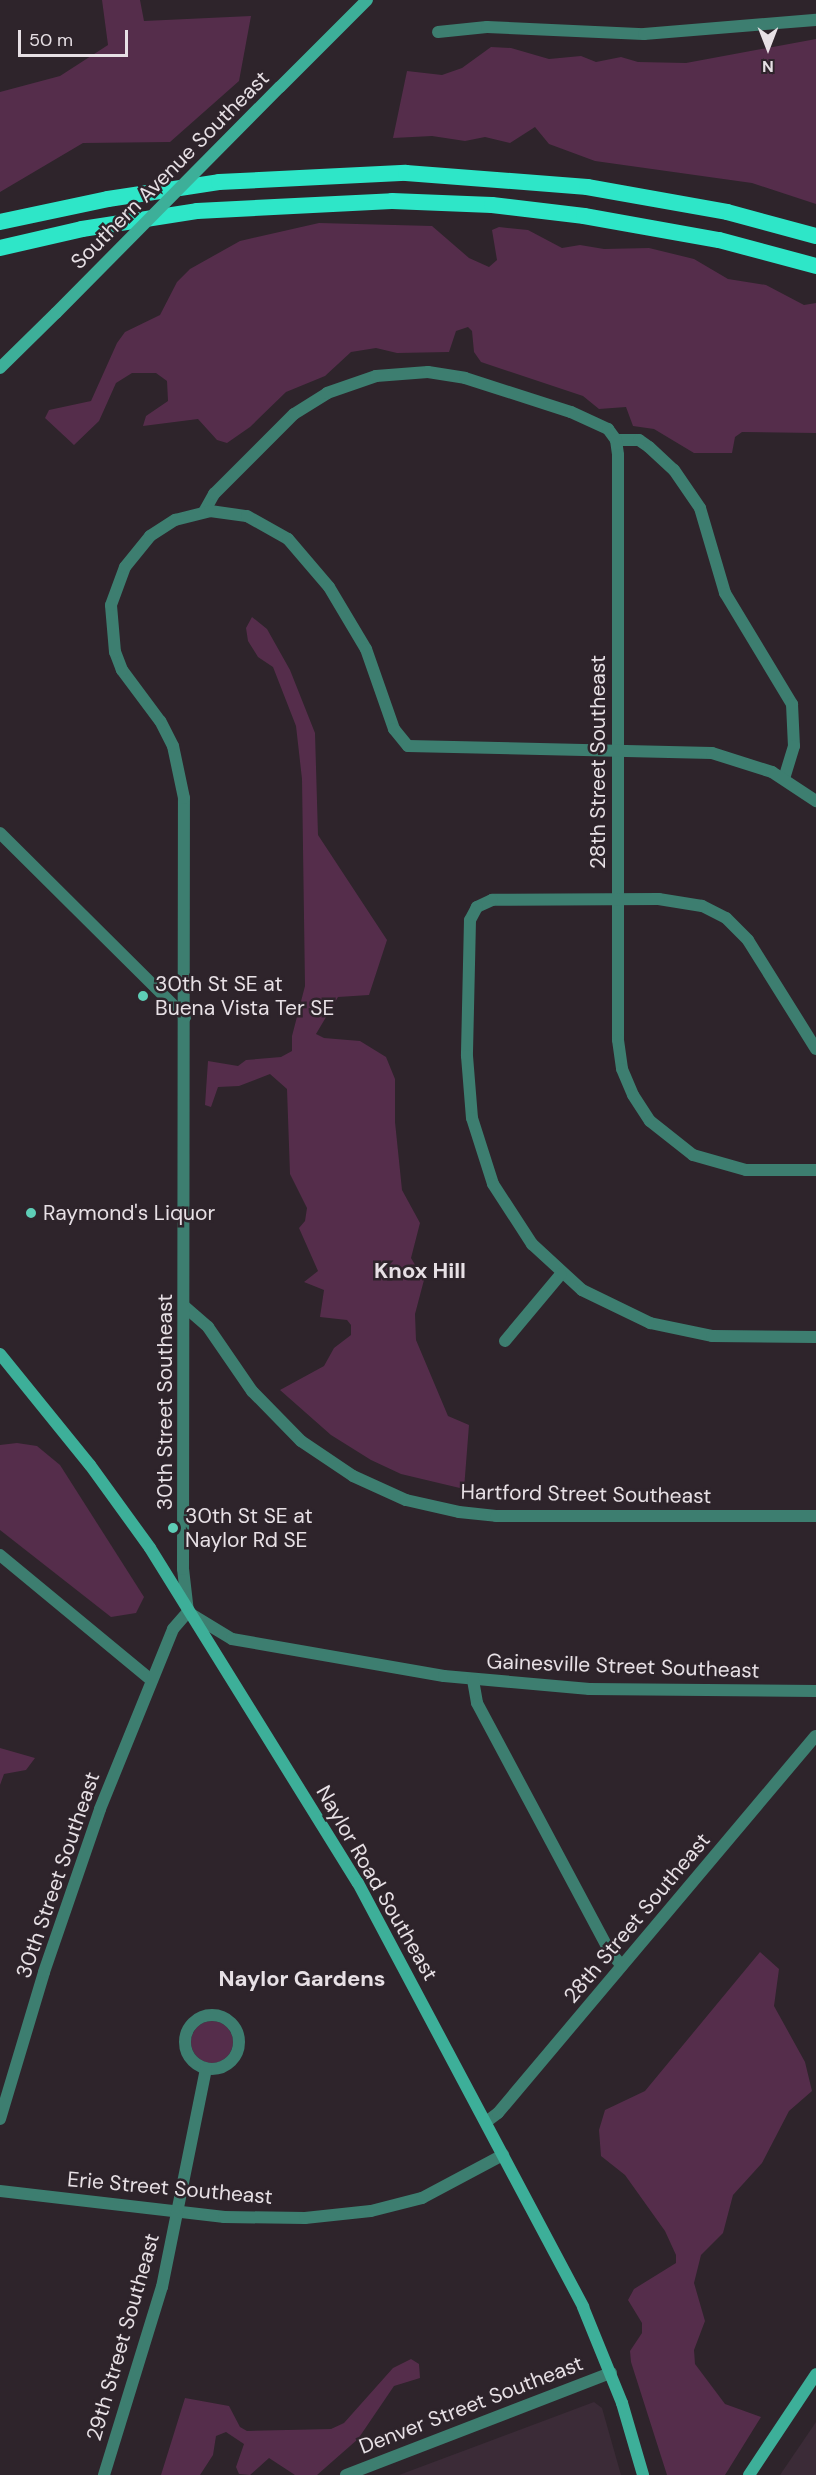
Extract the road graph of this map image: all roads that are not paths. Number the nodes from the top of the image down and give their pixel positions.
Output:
1 (367, 0) edge
2 (816, 20) edge
3 (438, 32) dead end
4 (0, 222) edge
5 (812, 234) edge
6 (0, 248) edge
7 (816, 266) edge
8 (0, 368) edge
9 (616, 440) junction
10 (204, 512) junction
11 (616, 749) junction
12 (784, 778) junction
13 (816, 801) edge
14 (0, 833) edge
15 (617, 899) junction
16 (185, 1017) junction
17 (816, 1050) edge
18 (816, 1170) edge
19 (561, 1274) junction
20 (184, 1306) junction
21 (816, 1337) edge
22 (505, 1341) dead end
23 (0, 1354) edge
24 (816, 1516) edge
25 (0, 1555) edge
26 (188, 1612) junction
27 (151, 1680) junction
28 (473, 1680) junction
29 (816, 1691) edge
30 (816, 1736) edge
31 (622, 1966) junction
32 (206, 2068) junction
33 (0, 2119) edge
34 (486, 2122) junction
35 (503, 2155) junction
36 (0, 2191) edge
37 (177, 2212) junction
38 (611, 2373) junction
39 (816, 2374) edge
40 (104, 2475) edge
41 (346, 2475) edge
42 (643, 2475) edge
43 (749, 2475) edge

1 - 8 main road, Southern Avenue Southeast, bridge
2 - 3 street
4 - 5 highway
6 - 7 highway
9 - 10 street
9 - 11 street, 28th Street Southeast
9 - 12 street
10 - 11 street, 30th Street Southeast
10 - 16 street, 30th Street Southeast
11 - 12 street
11 - 15 street, 28th Street Southeast
12 - 13 street
14 - 16 street
15 - 17 street
15 - 18 street, 28th Street Southeast
15 - 19 street
16 - 20 street, 30th Street Southeast
19 - 21 street
19 - 22 street
20 - 24 street, Hartford Street Southeast
20 - 26 street, 30th Street Southeast
23 - 26 main road, Naylor Road Southeast
25 - 27 street
26 - 27 street, 30th Street Southeast
26 - 28 street, Gainesville Street Southeast
26 - 34 main road, Naylor Road Southeast
27 - 33 street, 30th Street Southeast
28 - 29 street, Gainesville Street Southeast
28 - 31 street
30 - 31 street, 28th Street Southeast
31 - 34 street, 28th Street Southeast
32 - 32 street
32 - 37 street, 29th Street Southeast
34 - 35 main road, Naylor Road Southeast
35 - 37 street, Erie Street Southeast
35 - 38 main road, Naylor Road Southeast
36 - 37 street, Erie Street Southeast
37 - 40 street, 29th Street Southeast
38 - 41 street, Denver Street Southeast
38 - 42 main road, Naylor Road Southeast
39 - 43 main road

